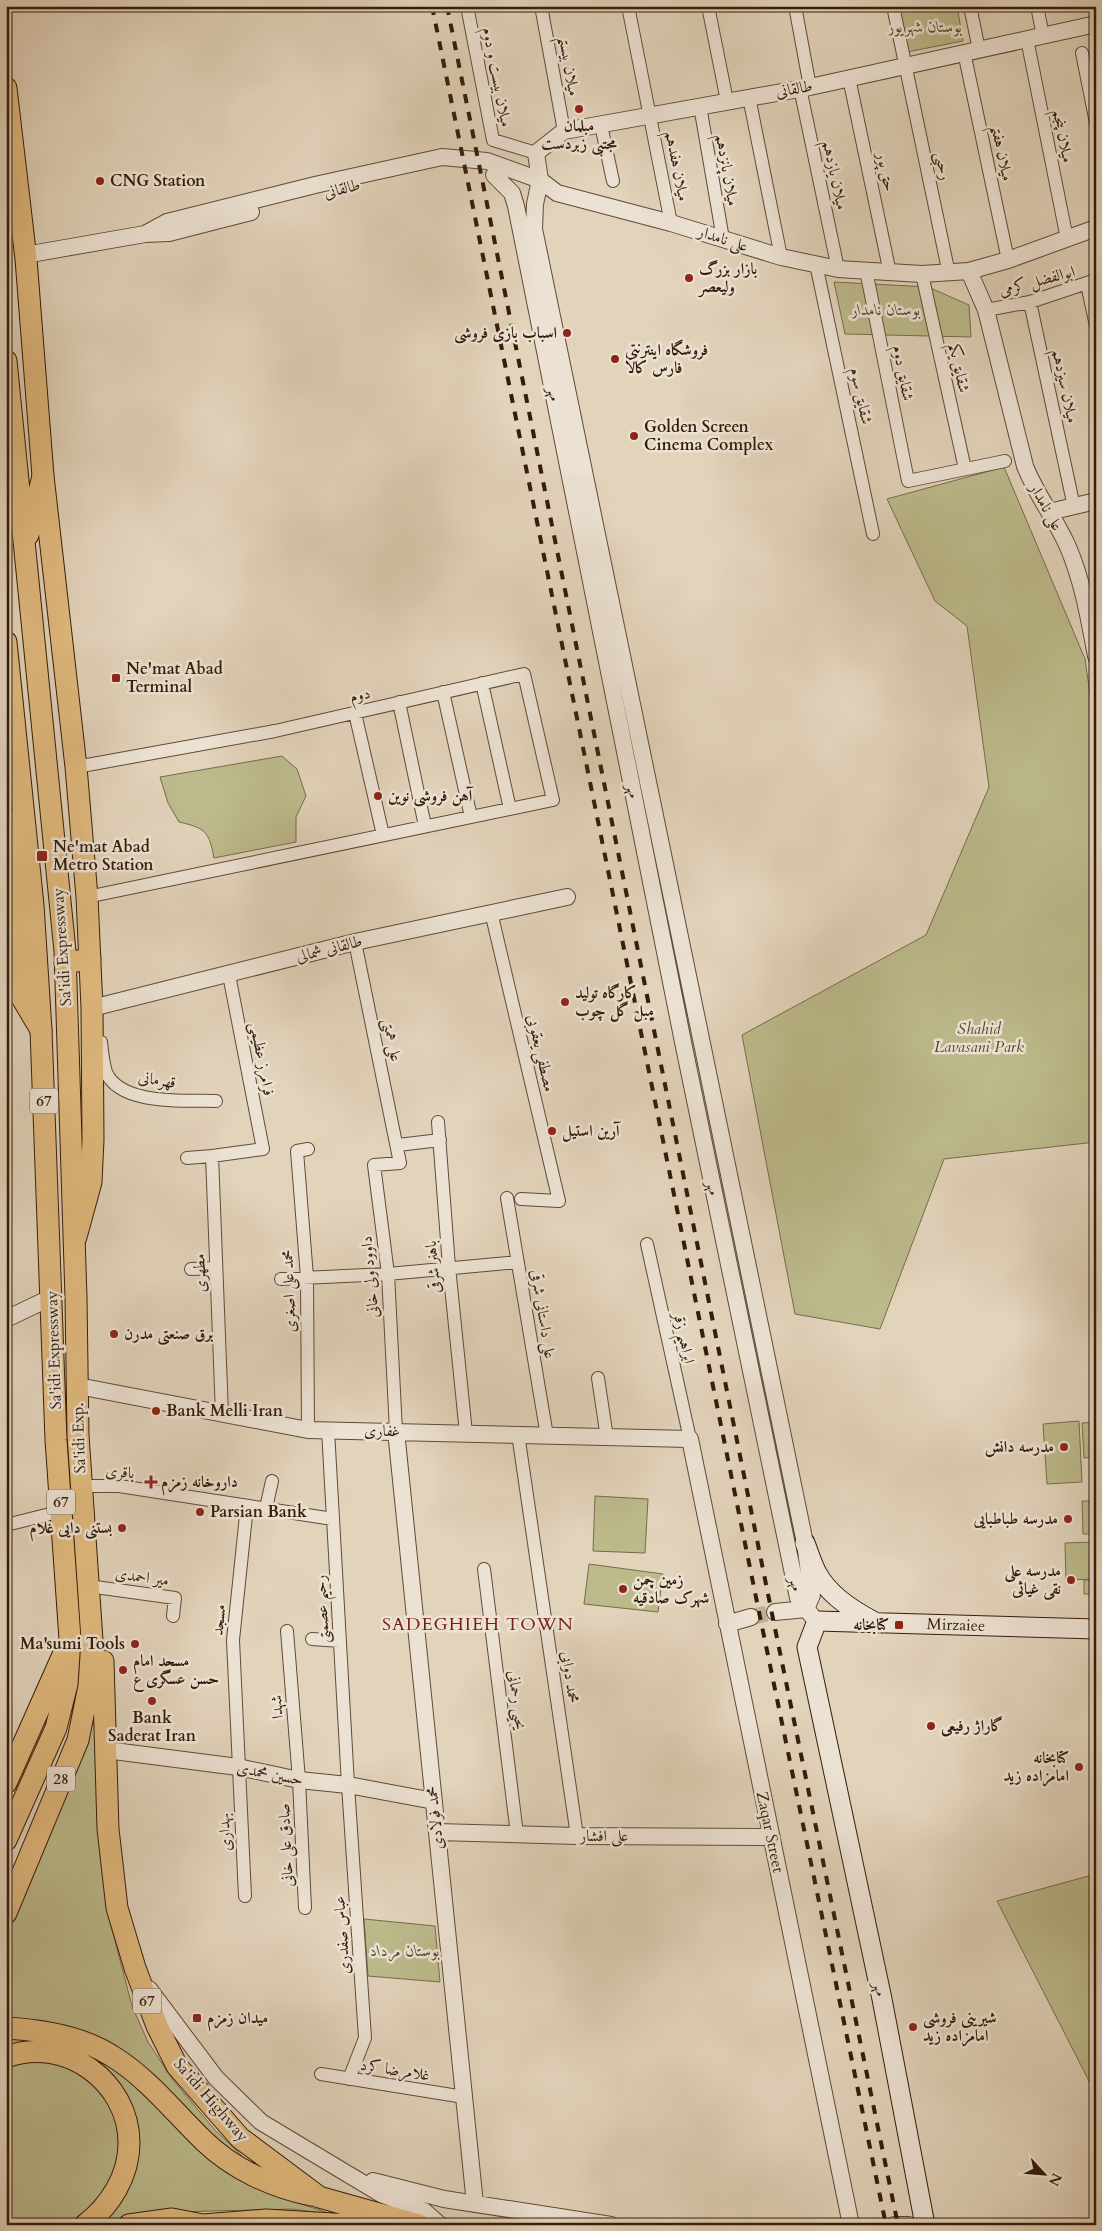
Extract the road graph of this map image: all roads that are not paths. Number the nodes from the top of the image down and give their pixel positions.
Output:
1 (467, 6) edge
2 (541, 6) edge
3 (628, 6) edge
4 (708, 6) edge
5 (796, 6) edge
6 (893, 6) edge
7 (970, 6) edge
8 (1037, 6) edge
9 (1096, 24) edge
10 (1043, 36) junction
11 (1027, 39) junction
12 (972, 51) junction
13 (1082, 53) dead end
14 (904, 66) junction
15 (850, 78) junction
16 (6, 88) edge
17 (805, 88) junction
18 (749, 97) junction
19 (727, 101) junction
20 (700, 106) junction
21 (651, 116) junction
22 (1096, 123) edge
23 (601, 125) junction
24 (564, 131) junction
25 (536, 153) junction
26 (490, 168) junction
27 (613, 181) dead end
28 (538, 192) junction
29 (557, 193) joint
30 (516, 206) junction
31 (671, 222) junction
32 (1096, 228) edge
33 (145, 234) junction
34 (723, 239) junction
35 (1067, 239) junction
36 (24, 255) junction
37 (781, 257) junction
38 (1008, 260) junction
39 (816, 264) junction
40 (838, 269) junction
41 (866, 270) junction
42 (969, 272) junction
43 (890, 273) junction
44 (922, 274) junction
45 (949, 274) junction
46 (1091, 282) edge
47 (1030, 302) junction
48 (986, 310) junction
49 (1096, 326) edge
50 (6, 360) edge
51 (566, 422) junction
52 (1005, 461) dead end
53 (965, 470) junction
54 (43, 476) junction
55 (1096, 501) edge
56 (1074, 506) junction
57 (1049, 512) junction
58 (873, 534) dead end
59 (24, 550) junction
60 (6, 642) edge
61 (1096, 656) edge
62 (482, 683) junction
63 (443, 692) junction
64 (399, 702) junction
65 (355, 713) junction
66 (633, 751) junction
67 (76, 767) junction
68 (510, 809) junction
69 (471, 817) junction
70 (6, 819) edge
71 (425, 826) junction
72 (383, 835) junction
73 (87, 897) junction
74 (567, 897) dead end
75 (491, 912) junction
76 (355, 942) junction
77 (90, 959) junction
78 (65, 963) junction
79 (229, 975) junction
80 (12, 977) edge
81 (92, 1008) junction
82 (41, 1030) junction
83 (216, 1101) dead end
84 (438, 1122) dead end
85 (440, 1140) junction
86 (398, 1145) junction
87 (303, 1150) dead end
88 (212, 1156) junction
89 (186, 1158) dead end
90 (507, 1198) dead end
91 (521, 1199) dead end
92 (646, 1244) dead end
93 (74, 1245) junction
94 (518, 1262) junction
95 (449, 1267) junction
96 (216, 1268) junction
97 (191, 1269) dead end
98 (388, 1274) junction
99 (306, 1277) junction
100 (281, 1279) dead end
101 (52, 1297) junction
102 (6, 1319) edge
103 (598, 1378) dead end
104 (78, 1386) junction
105 (222, 1414) junction
106 (308, 1430) junction
107 (328, 1430) junction
108 (396, 1431) junction
109 (466, 1433) junction
110 (518, 1434) junction
111 (546, 1436) junction
112 (607, 1438) junction
113 (690, 1439) junction
114 (272, 1481) dead end
115 (82, 1486) junction
116 (247, 1506) junction
117 (266, 1508) junction
118 (62, 1510) junction
119 (333, 1519) junction
120 (6, 1525) edge
121 (805, 1543) junction
122 (484, 1569) dead end
123 (88, 1586) junction
124 (775, 1612) tunnel mouth
125 (812, 1615) junction
126 (174, 1616) dead end
127 (751, 1617) tunnel mouth
128 (876, 1622) junction
129 (727, 1624) junction
130 (1096, 1629) edge
131 (288, 1631) dead end
132 (70, 1638) junction
133 (312, 1639) dead end
134 (92, 1640) junction
135 (340, 1642) junction
136 (106, 1750) junction
137 (238, 1767) junction
138 (299, 1780) junction
139 (6, 1783) edge
140 (348, 1786) junction
141 (434, 1801) junction
142 (437, 1832) junction
143 (517, 1834) junction
144 (577, 1836) junction
145 (771, 1837) junction
146 (6, 1840) edge
147 (245, 1896) dead end
148 (305, 1908) dead end
149 (6, 1913) edge
150 (135, 1968) junction
151 (6, 2028) edge
152 (6, 2058) edge
153 (321, 2074) dead end
154 (349, 2078) junction
155 (464, 2097) junction
156 (340, 2171) junction
157 (319, 2197) junction
158 (475, 2204) junction
159 (921, 2222) edge
160 (85, 2225) edge
161 (129, 2225) edge
162 (203, 2225) edge
163 (350, 2225) edge
164 (419, 2225) edge
165 (440, 2225) edge
166 (611, 2225) edge
167 (851, 2225) edge
168 (894, 2225) edge

1 - 25 street, میلان بیست و دوم
2 - 24 street, میلان بیستم
3 - 21 street, میلان هفدهم
4 - 19 street
5 - 17 street, میلان یازدهم
6 - 14 street, رحبی
7 - 12 street, میلان هفتم
8 - 10 street
9 - 10 street, طالقانی
10 - 11 street, طالقانی
11 - 12 street, طالقانی
11 - 35 street, میلان پنجم
12 - 14 street, طالقانی
12 - 38 street, میلان هفتم
13 - 22 street
14 - 15 street, طالقانی
14 - 45 street, رحبی
15 - 17 street, طالقانی
15 - 43 street, حق پور
16 - 36 main road
17 - 18 street, طالقانی
17 - 40 street, میلان یازدهم
18 - 19 street, طالقانی
18 - 37 street
19 - 20 street, طالقانی
20 - 21 street, طالقانی
20 - 34 street, میلان پانزدهم
21 - 23 street, طالقانی
21 - 31 street, میلان هفدهم
23 - 24 street, طالقانی
23 - 27 street
24 - 25 street, طالقانی
25 - 28 street
26 - 28 street, طالقانی
26 - 30 street, مهر
26 - 33 street, طالقانی
26 - 33 street, طالقانی
28 - 29 street, طالقانی
28 - 30 street
28 - 51 street, مهر
29 - 31 street, علی نامدار
30 - 51 street, مهر
31 - 34 street, علی نامدار
32 - 35 street, علی نامدار
33 - 36 street, طالقانی
34 - 37 street, علی نامدار
35 - 38 street, علی نامدار
36 - 54 main road
37 - 39 street, علی نامدار
38 - 42 street, علی نامدار
39 - 40 street, علی نامدار
39 - 58 street, شقایق سوم
40 - 41 street, علی نامدار
41 - 43 street, علی نامدار
41 - 53 street, شقایق دوم
42 - 45 street, علی نامدار
42 - 48 street, علی نامدار
43 - 44 street, علی نامدار
44 - 45 street, علی نامدار
44 - 53 street, شقایق یکم
46 - 47 street, ابوالفضل کرمی
46 - 49 street
47 - 48 street, ابوالفضل کرمی
47 - 56 street, میلان سیزدهم
48 - 57 street, علی نامدار
50 - 59 main road, Sa'idi Expressway / 67
51 - 66 street, مهر
52 - 53 street
54 - 59 main road
54 - 67 main road
55 - 56 street
56 - 57 street
57 - 61 street, علی نامدار
59 - 78 main road, Sa'idi Expressway / 67
60 - 82 main road, Sa'idi Expressway / 67
62 - 63 street, دوم
62 - 68 street
62 - 68 street, دوم
63 - 64 street, دوم
63 - 69 street
64 - 65 street, دوم
64 - 71 street
65 - 67 street, دوم
65 - 72 street
66 - 121 street, مهر
66 - 125 street, مهر
67 - 73 main road
68 - 69 street
69 - 71 street
70 - 80 main road
71 - 72 street
72 - 73 street
73 - 77 main road
74 - 75 street, طالقانی شمالی
75 - 76 street, طالقانی شمالی
75 - 91 street, مصطفی یعقوبی
76 - 79 street, طالقانی شمالی
76 - 86 street, علی همتی
77 - 78 main road
77 - 81 main road
78 - 93 main road, Sa'idi Expressway / 67
79 - 81 street, طالقانی شمالی
79 - 88 street, فرامرز عظیمی
80 - 82 main road
81 - 83 street, قهرمانی
81 - 93 main road
82 - 101 main road, Sa'idi Expressway / 67
84 - 85 street, باهنر شرقی
85 - 86 street
85 - 95 street, باهنر شرقی
86 - 98 street, داوود ولی خانی
87 - 99 street, محمد علی اصغری
88 - 89 street
88 - 96 street, مطهری
90 - 94 street, علی داستانی شرقی
92 - 113 street, ابراهیم زقر
93 - 104 main road, Sa'idi Expressway / 67
94 - 95 street
94 - 111 street, علی داستانی شرقی
95 - 98 street
95 - 109 street, باهنر شرقی
96 - 97 street
96 - 105 street, مطهری
98 - 99 street
98 - 108 street, داوود ولی خانی
99 - 100 street
99 - 106 street, محمد علی اصغری
101 - 102 street
101 - 118 main road, Sa'idi Expressway / 67
103 - 112 street
104 - 105 street, غفاری
104 - 115 main road, Sa'idi Exp. / 67
105 - 106 street, غفاری
106 - 107 street, غفاری
107 - 108 street, غفاری
107 - 119 street, رحیم عصمتی
108 - 109 street, غفاری
108 - 141 street, محمد فولادی
109 - 110 street, غفاری
110 - 111 street, غفاری
110 - 144 street, محمد دوابی
111 - 112 street, غفاری
112 - 113 street, غفاری
113 - 129 street, Zaqar Street
114 - 117 street
115 - 116 street, باقری
115 - 123 main road, Sa'idi Exp. / 67
116 - 117 street, باقری
116 - 137 street, مسجد
117 - 119 street, باقری
118 - 120 street
118 - 132 main road, Sa'idi Expressway / 67
119 - 135 street, رحیم عصمتی
121 - 125 street, مهر
121 - 128 main road
122 - 143 street, یحیی رحمانی
123 - 126 street, میر احمدی
123 - 134 main road, Sa'idi Exp. / 67
124 - 125 street
125 - 128 main road, Mirzaiee
125 - 159 main road, مهر
127 - 129 street
128 - 130 main road, Mirzaiee
129 - 145 street, Zaqar Street
131 - 138 street, شهدا
132 - 139 main road
132 - 146 main road, 28
133 - 135 street
134 - 136 main road, Sa'idi Highway / 67
134 - 149 main road, 28
135 - 140 street, رحیم عصمتی
136 - 137 street, حسین محمدی
136 - 150 main road, Sa'idi Highway / 67
137 - 138 street, حسین محمدی
137 - 147 street, بهداری
138 - 140 street, حسین محمدی
138 - 148 street, صادق علی خانی
140 - 141 street, حسین محمدی
140 - 154 street, عباس صفدری
141 - 142 street, محمد فولادی
142 - 143 street, علی افشار
142 - 155 street, محمد فولادی
143 - 144 street, علی افشار
144 - 145 street, علی افشار
145 - 167 street, Zaqar Street
150 - 156 street
150 - 157 main road, Sa'idi Highway / 67
151 - 157 main road
152 - 160 main road
153 - 154 street, غلامرضا کرد
154 - 155 street, غلامرضا کرد
155 - 158 street, محمد فولادی
156 - 158 street
156 - 165 street
157 - 164 main road, Sa'idi Highway / 67
158 - 166 street
159 - 168 street
161 - 162 main road
162 - 163 main road

